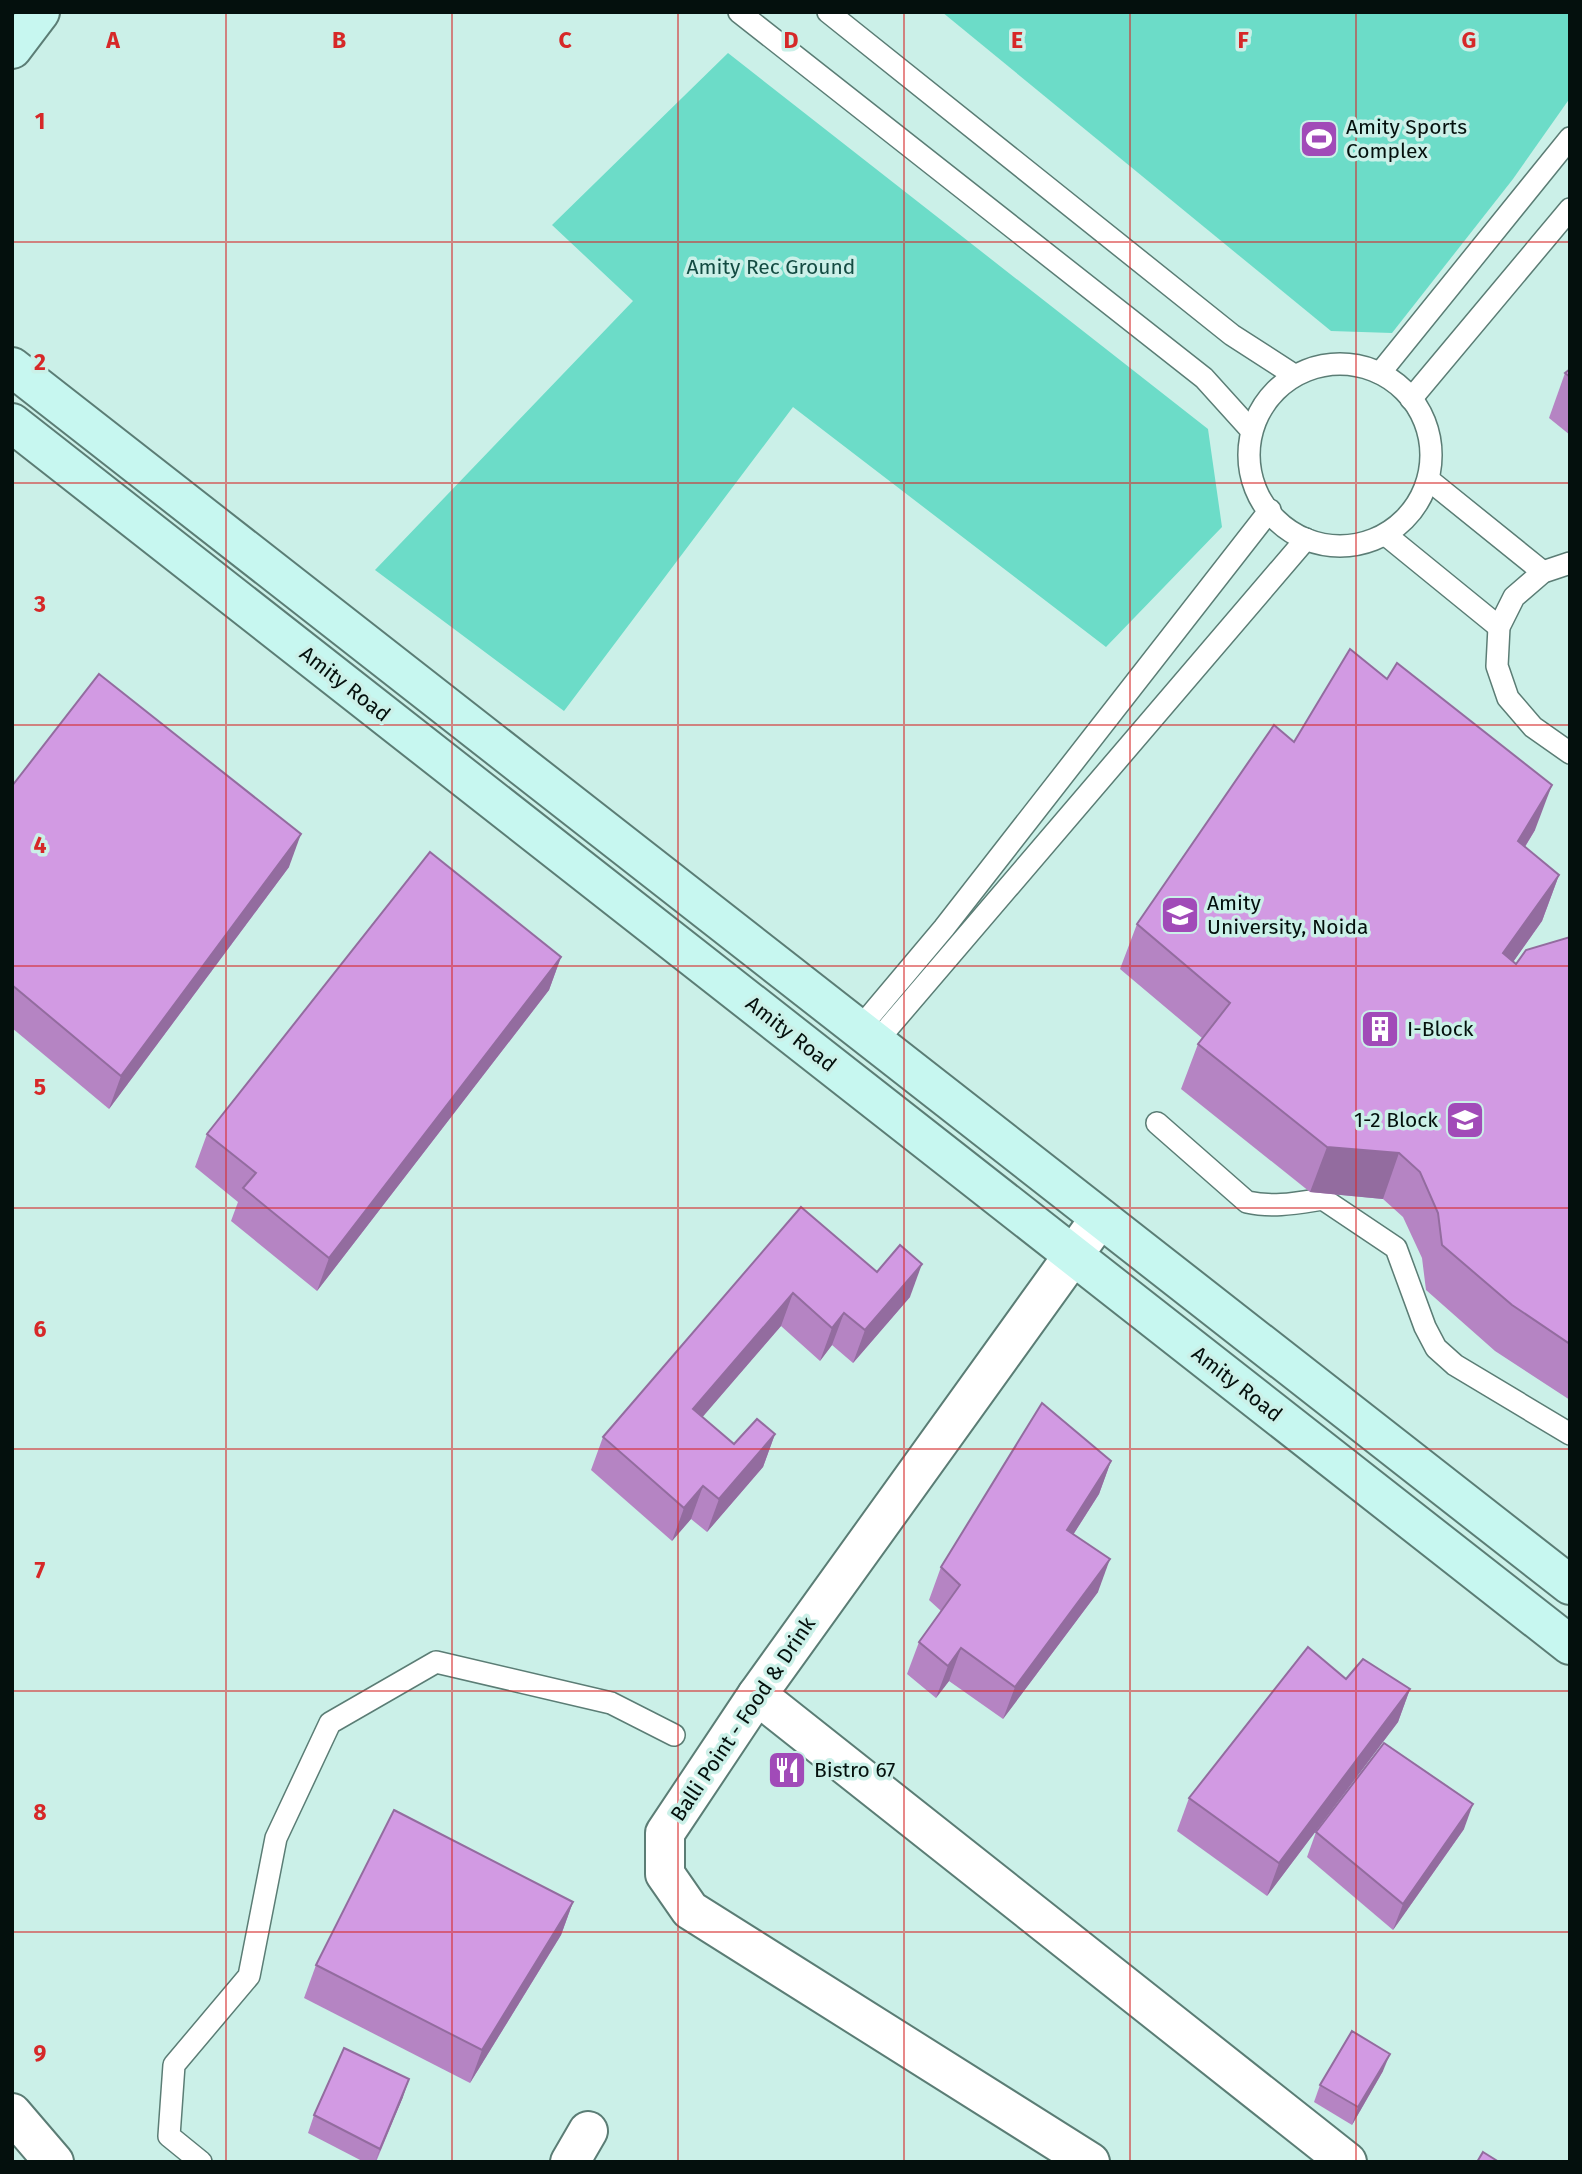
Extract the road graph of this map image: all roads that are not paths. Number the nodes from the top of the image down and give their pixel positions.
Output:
1 (40, 12) edge
2 (739, 12) edge
3 (828, 12) edge
4 (12, 49) edge
5 (1570, 138) edge
6 (1570, 209) edge
7 (12, 367) edge
8 (1380, 373) junction
9 (1294, 375) junction
10 (1410, 399) junction
11 (12, 423) edge
12 (1251, 430) junction
13 (1429, 480) junction
14 (1270, 510) junction
15 (1386, 535) junction
16 (1306, 539) junction
17 (1570, 563) edge
18 (1543, 572) junction
19 (1499, 627) junction
20 (1570, 753) edge
21 (868, 1036) junction
22 (1157, 1122) dead end
23 (1100, 1218) junction
24 (1073, 1255) junction
25 (1570, 1434) edge
26 (1570, 1585) edge
27 (1570, 1645) edge
28 (757, 1695) junction
29 (674, 1735) dead end
30 (12, 2113) edge
31 (54, 2162) edge
32 (201, 2162) edge
33 (1090, 2162) edge
34 (1347, 2162) edge

1 - 4 street
2 - 12 lane
3 - 9 lane
5 - 8 lane
6 - 10 lane
7 - 21 street
8 - 9 lane
8 - 10 lane
9 - 12 lane
10 - 13 lane
11 - 24 street, Amity Road
12 - 14 lane
13 - 15 lane
13 - 18 lane
14 - 16 lane
14 - 21 lane
15 - 16 lane
15 - 19 lane
16 - 21 lane
17 - 18 lane
18 - 19 lane
19 - 20 lane
21 - 23 street
22 - 25 lane
23 - 24 street, Balli Point - Food & Drink
23 - 26 street
24 - 27 street, Amity Road
24 - 28 street, Balli Point - Food & Drink
28 - 33 street, Balli Point - Food & Drink
28 - 34 street
29 - 32 lane
30 - 31 street

